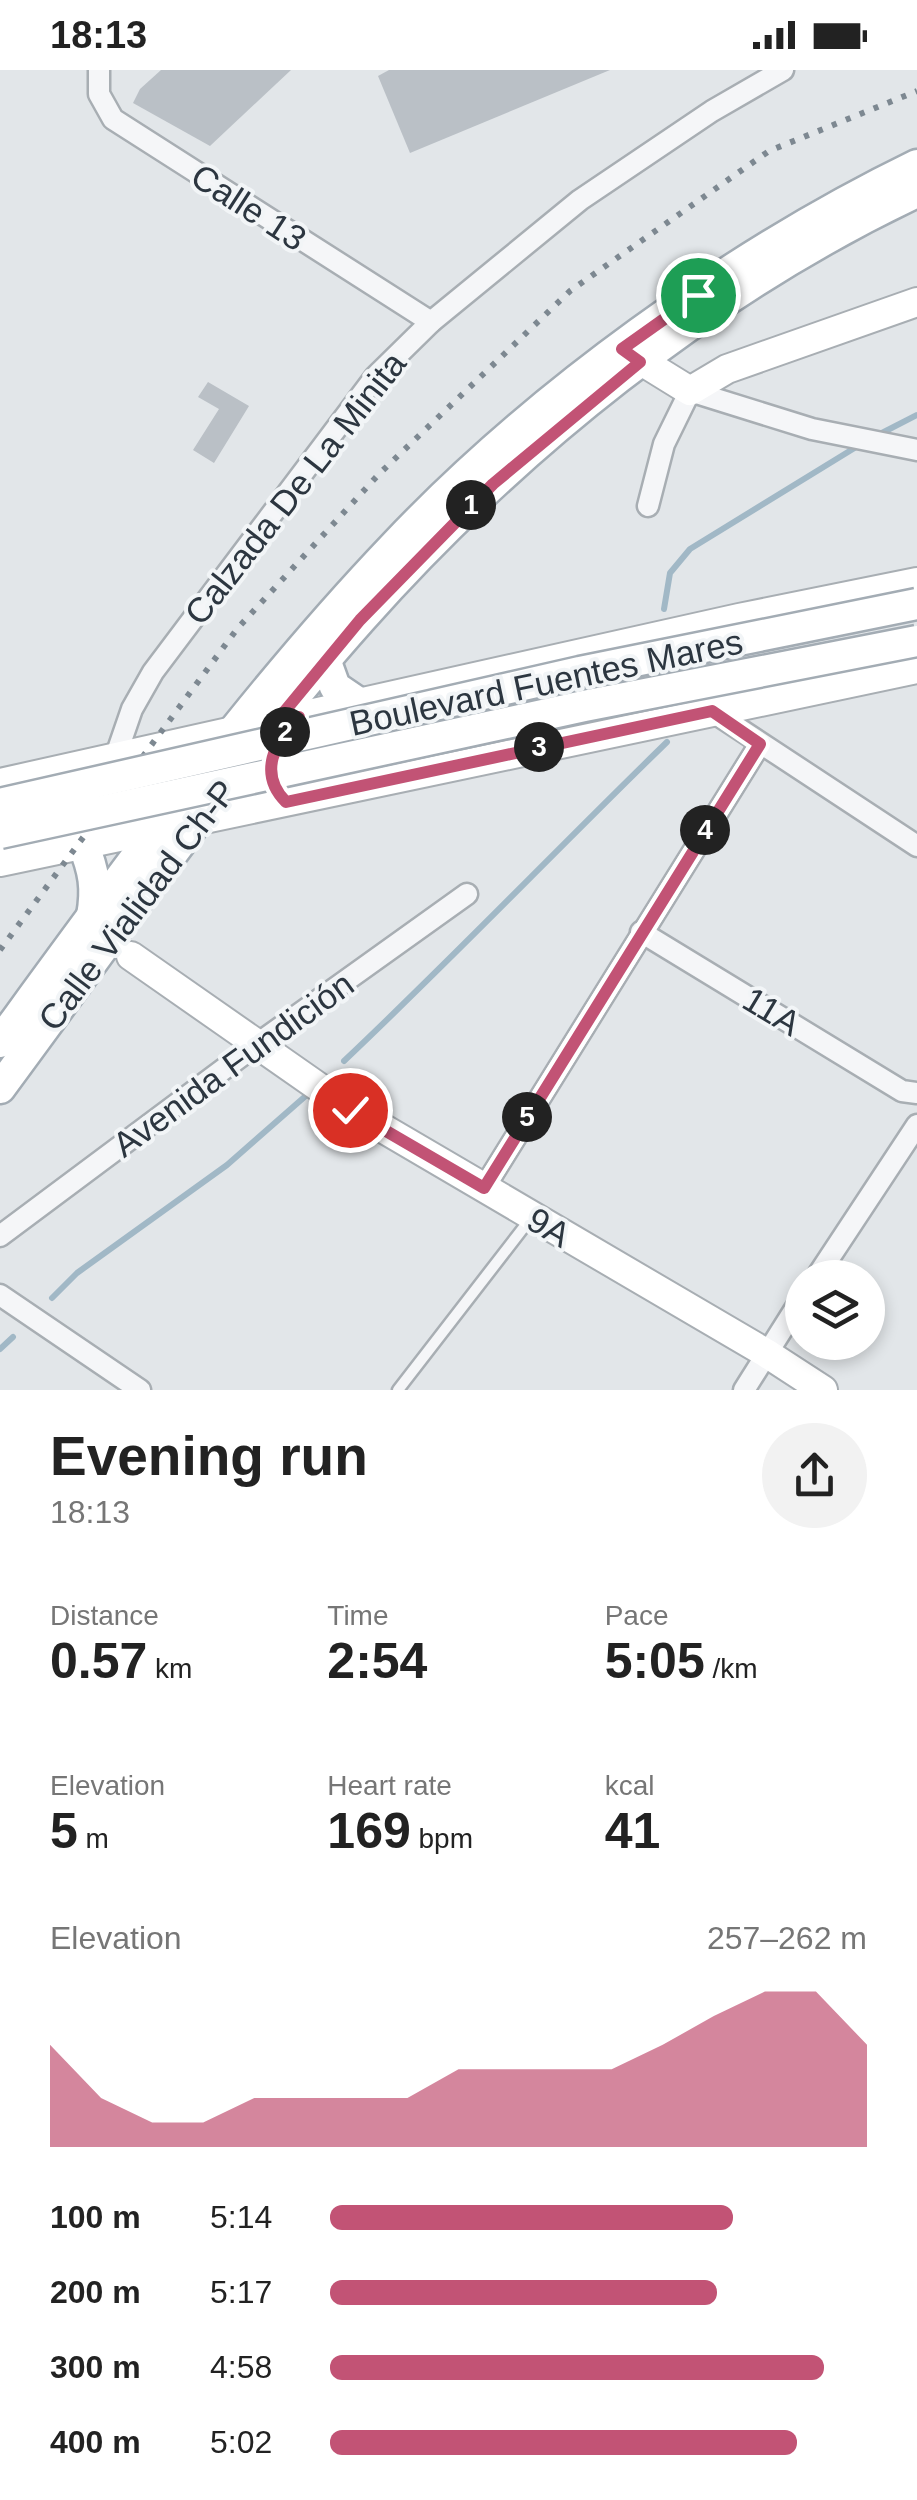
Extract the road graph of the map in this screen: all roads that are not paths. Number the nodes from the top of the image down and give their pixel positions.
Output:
1 (98, 70) edge
2 (783, 70) edge
3 (917, 165) edge
4 (917, 192) edge
5 (917, 302) edge
6 (431, 322) junction
7 (631, 356) junction
8 (690, 390) junction
9 (917, 450) edge
10 (648, 506) dead end
11 (917, 582) edge
12 (917, 604) edge
13 (917, 641) edge
14 (326, 662) junction
15 (917, 670) edge
16 (360, 704) junction
17 (712, 711) junction
18 (287, 720) junction
19 (232, 733) junction
20 (760, 744) junction
21 (113, 758) junction
22 (1, 790) edge
23 (286, 802) junction
24 (200, 820) junction
25 (160, 829) junction
26 (116, 838) junction
27 (83, 844) junction
28 (917, 846) edge
29 (3, 852) edge
30 (466, 894) dead end
31 (92, 916) junction
32 (641, 932) junction
33 (131, 956) dead end
34 (0, 1042) edge
35 (256, 1045) junction
36 (0, 1088) edge
37 (910, 1092) edge
38 (917, 1116) edge
39 (917, 1125) edge
40 (484, 1188) junction
41 (531, 1217) junction
42 (0, 1236) edge
43 (828, 1260) edge
44 (0, 1295) edge
45 (785, 1324) edge
46 (766, 1353) junction
47 (140, 1390) edge
48 (398, 1390) edge
49 (744, 1390) edge
50 (823, 1390) edge

1 - 6 street, Calle 13
2 - 6 street, Calzada De La Minita
3 - 7 main road, Calle Vialidad Ch-P
4 - 7 main road, Calle Vialidad Ch-P
5 - 8 street
6 - 21 street, Calzada De La Minita
7 - 8 street
7 - 14 main road, Calle Vialidad Ch-P
7 - 19 main road, Calle Vialidad Ch-P
8 - 9 street
8 - 10 street
11 - 16 street
12 - 22 main road, Boulevard Fuentes Mares, bridge
13 - 29 main road, Boulevard Fuentes Mares, bridge
14 - 16 main road
14 - 18 main road, Calle Vialidad Ch-P
15 - 17 street
16 - 18 street
17 - 20 street
17 - 23 street
18 - 19 street
18 - 23 street
18 - 24 main road, Calle Vialidad Ch-P
19 - 21 street
19 - 25 main road, Calle Vialidad Ch-P
20 - 28 street
20 - 32 street
21 - 22 street
21 - 26 street, Calzada De La Minita
22 - 29 street
23 - 24 street
24 - 25 street
24 - 36 main road, Calle Vialidad Ch-P
25 - 26 street
25 - 31 main road, Calle Vialidad Ch-P
26 - 27 street
27 - 29 street
27 - 31 main road
30 - 35 street, Avenida Fundición
31 - 34 main road, Calle Vialidad Ch-P
32 - 37 street, 11A
32 - 40 street
33 - 35 street, 9A
35 - 40 street, 9A
35 - 42 street, Avenida Fundición
37 - 38 street, 11A
39 - 43 street
40 - 41 street, 9A
41 - 46 street, 9A
41 - 48 lane
44 - 47 street
45 - 46 street
46 - 49 street
46 - 50 street, 9A

